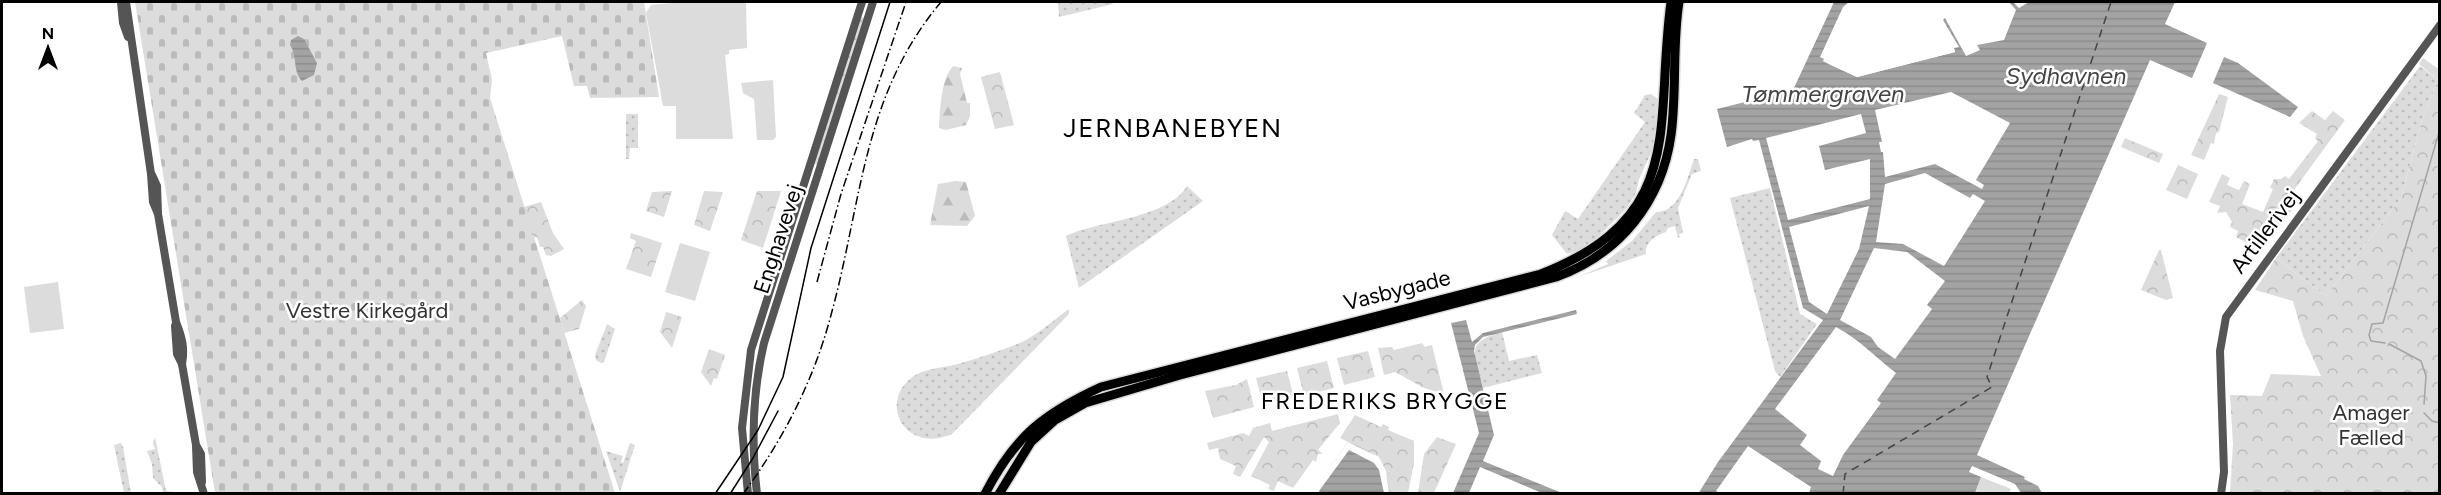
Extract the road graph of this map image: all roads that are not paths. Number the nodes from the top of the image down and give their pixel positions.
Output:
1 (121, 2) edge
2 (126, 2) edge
3 (862, 2) edge
4 (873, 2) edge
5 (1671, 2) edge
6 (1679, 2) edge
7 (2439, 25) edge
8 (130, 41) junction
9 (767, 297) junction
10 (777, 300) junction
11 (204, 494) edge
12 (748, 494) edge
13 (757, 494) edge
14 (985, 494) edge
15 (999, 494) edge
16 (2221, 494) edge

1 - 8 street
2 - 8 street
3 - 9 street, Enghavevej
4 - 10 street, Enghavevej
5 - 14 main road, Vasbygade
6 - 15 main road, Vasbygade
7 - 16 street, Artillerivej
8 - 11 street
9 - 10 street
9 - 12 street, Enghavevej
10 - 13 street, Enghavevej

